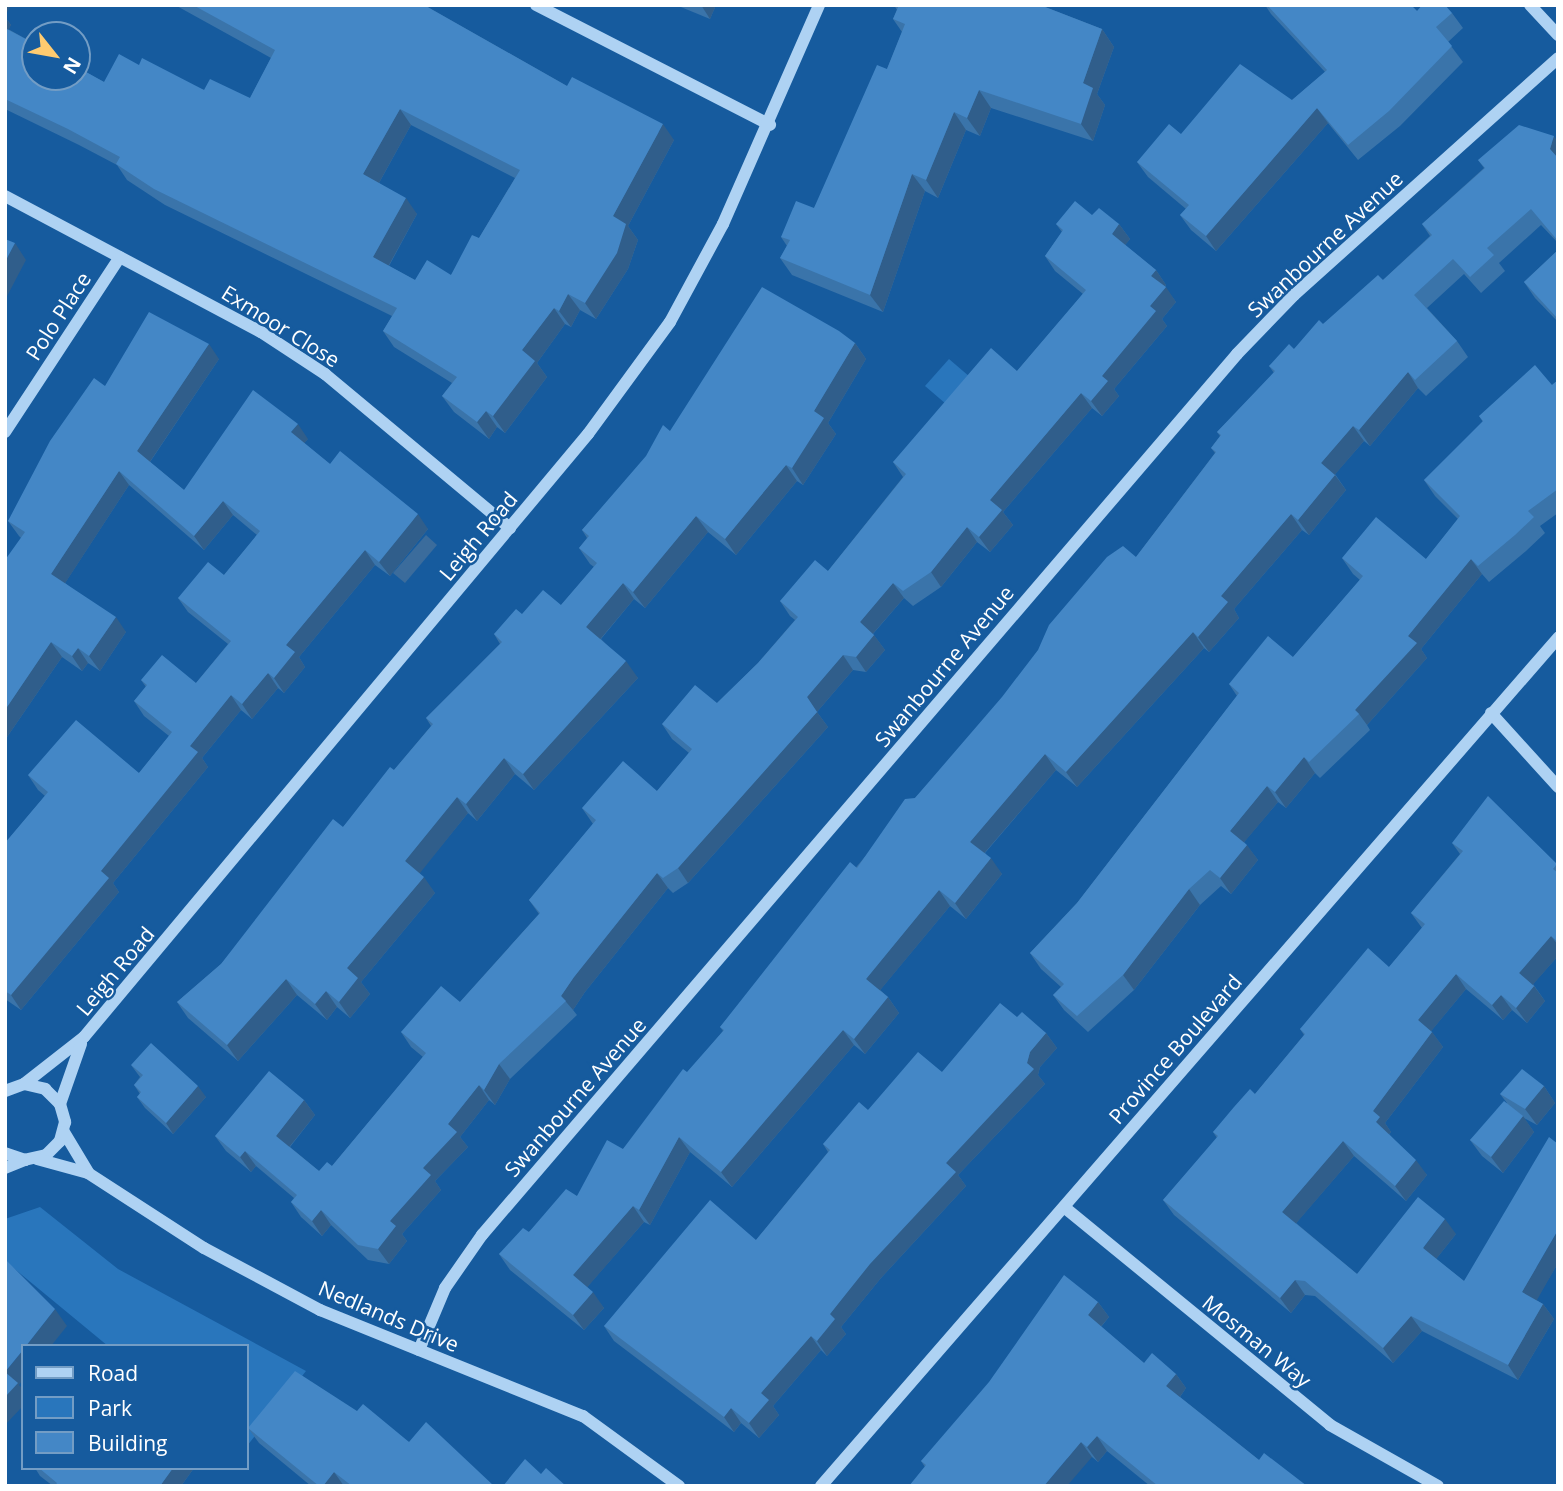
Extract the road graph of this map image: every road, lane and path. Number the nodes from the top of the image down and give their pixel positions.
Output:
1 (536, 5) edge
2 (819, 5) edge
3 (1530, 5) edge
4 (1558, 35) edge
5 (1558, 58) edge
6 (770, 125) junction
7 (5, 196) edge
8 (120, 257) junction
9 (5, 432) edge
10 (510, 528) junction
11 (1558, 638) edge
12 (1491, 712) junction
13 (1558, 787) edge
14 (84, 1037) junction
15 (12, 1087) edge
16 (60, 1104) junction
17 (64, 1132) junction
18 (5, 1153) edge
19 (31, 1159) junction
20 (5, 1168) edge
21 (88, 1173) junction
22 (1064, 1208) junction
23 (419, 1350) junction
24 (679, 1486) edge
25 (821, 1486) edge
26 (1438, 1486) edge

1 - 6 street
2 - 6 street, Leigh Road
3 - 4 street
5 - 23 street, Swanbourne Avenue
6 - 10 street, Leigh Road
7 - 8 street, Exmoor Close
8 - 9 street, Polo Place
8 - 10 street, Exmoor Close
10 - 14 street, Leigh Road
11 - 12 street, Province Boulevard
12 - 13 street
12 - 22 street, Province Boulevard
14 - 15 street, Leigh Road
14 - 16 street, Leigh Road
15 - 16 street
16 - 17 street
17 - 19 street
17 - 21 street
18 - 19 street
19 - 20 street
19 - 21 street
21 - 23 street, Nedlands Drive
22 - 25 street, Province Boulevard
22 - 26 street, Mosman Way
23 - 24 street, Nedlands Drive

